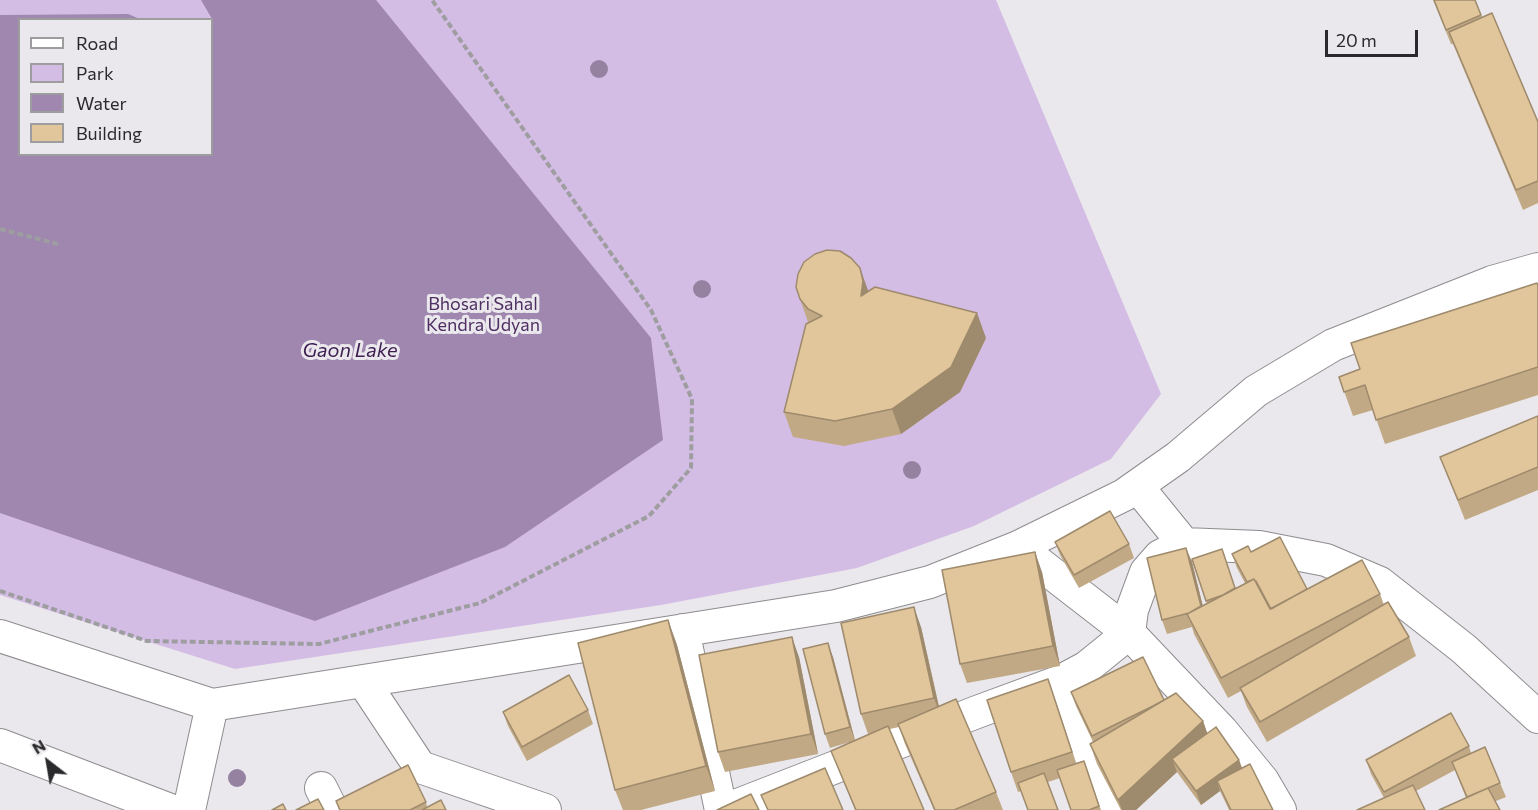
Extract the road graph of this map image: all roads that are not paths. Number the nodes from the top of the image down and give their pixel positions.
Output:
1 (1538, 269) edge
2 (1137, 486) junction
3 (1184, 544) junction
4 (1018, 547) junction
5 (683, 630) junction
6 (1129, 633) junction
7 (0, 636) edge
8 (363, 681) junction
9 (1061, 681) junction
10 (212, 705) junction
11 (1538, 717) edge
12 (0, 745) edge
13 (170, 810) edge
14 (189, 810) edge
15 (545, 810) edge
16 (723, 810) edge
17 (1110, 810) edge
18 (1280, 810) edge

1 - 2 street
2 - 3 street
2 - 4 street
3 - 6 street
3 - 11 street
4 - 5 street
4 - 6 street
5 - 8 street
5 - 16 street
6 - 9 street
6 - 18 street
7 - 10 street
8 - 10 street
8 - 15 street
9 - 16 street
9 - 17 street
10 - 14 street
12 - 13 street

